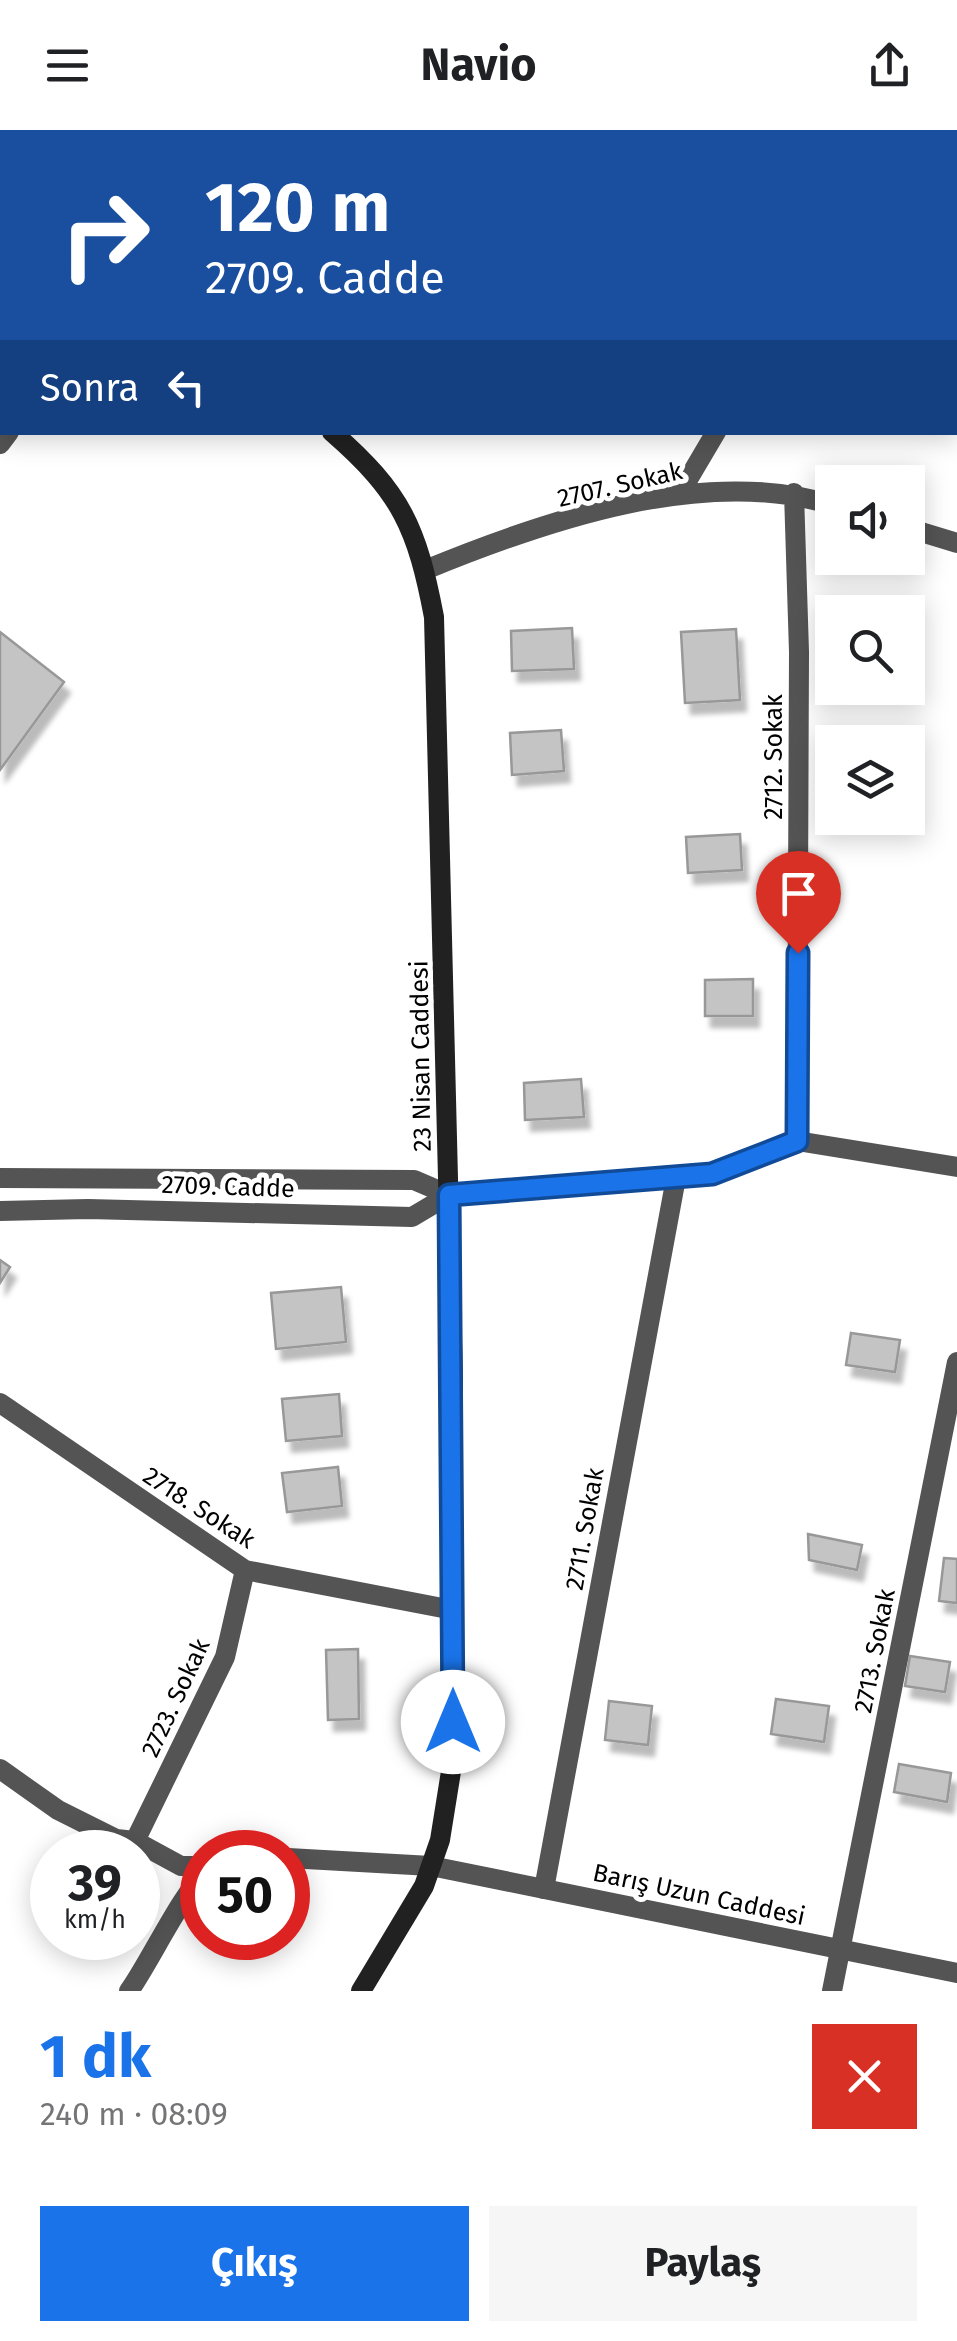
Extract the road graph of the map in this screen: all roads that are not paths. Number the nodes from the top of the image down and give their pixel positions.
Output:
1 (335, 435) edge
2 (714, 435) edge
3 (794, 492) junction
4 (680, 493) junction
5 (815, 499) edge
6 (925, 533) edge
7 (957, 543) edge
8 (425, 570) junction
9 (797, 1141) junction
10 (957, 1167) edge
11 (0, 1178) edge
12 (676, 1178) junction
13 (449, 1195) junction
14 (0, 1211) edge
15 (957, 1362) edge
16 (0, 1403) edge
17 (244, 1570) junction
18 (453, 1610) junction
19 (0, 1769) edge
20 (98, 1830) edge
21 (140, 1830) edge
22 (310, 1859) edge
23 (431, 1866) junction
24 (544, 1889) junction
25 (180, 1908) edge
26 (841, 1950) junction
27 (957, 1972) edge
28 (129, 1991) edge
29 (361, 1991) edge
30 (832, 1991) edge

1 - 8 main road, 23 Nisan Caddesi
2 - 4 street
3 - 4 street, 2707. Sokak
3 - 5 street, 2707. Sokak
3 - 9 street, 2712. Sokak
4 - 8 street, 2707. Sokak
6 - 7 street
8 - 13 main road, 23 Nisan Caddesi
9 - 10 street
9 - 12 street, 2709. Cadde
11 - 13 street, 2709. Cadde
12 - 13 street, 2709. Cadde
12 - 24 street, 2711. Sokak
13 - 14 street, 2709. Cadde
13 - 18 main road, 23 Nisan Caddesi
15 - 26 street, 2713. Sokak
16 - 17 street, 2718. Sokak
17 - 18 street, 2718. Sokak
17 - 21 street, 2723. Sokak
18 - 23 main road, 23 Nisan Caddesi
19 - 20 street
22 - 23 street, Barış Uzun Caddesi
23 - 24 street, Barış Uzun Caddesi
23 - 29 main road, 23 Nisan Caddesi
24 - 26 street, Barış Uzun Caddesi
25 - 28 street
26 - 27 street, Barış Uzun Caddesi
26 - 30 street, 2713. Sokak

